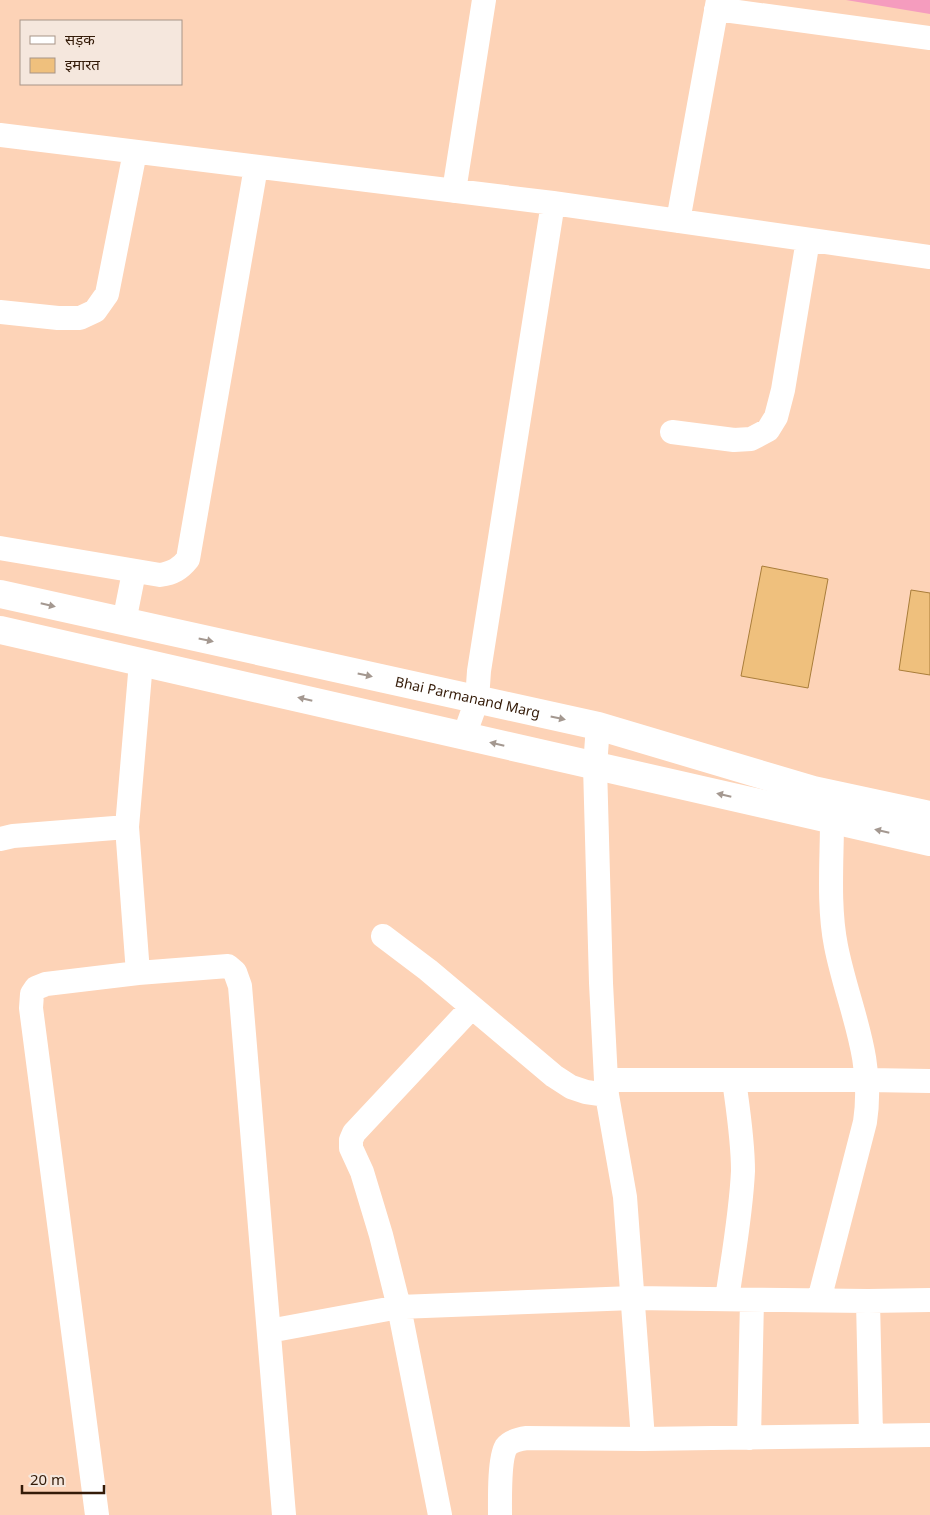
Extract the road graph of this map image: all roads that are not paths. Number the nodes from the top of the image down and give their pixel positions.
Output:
1 (484, 0) edge
2 (717, 4) edge
3 (930, 38) edge
4 (0, 135) edge
5 (135, 152) junction
6 (256, 167) junction
7 (454, 191) junction
8 (553, 203) junction
9 (678, 221) junction
10 (808, 240) junction
11 (930, 257) edge
12 (0, 312) edge
13 (672, 432) dead end
14 (0, 548) edge
15 (134, 572) junction
16 (0, 594) edge
17 (124, 622) junction
18 (0, 630) edge
19 (141, 662) junction
20 (477, 700) junction
21 (598, 726) junction
22 (464, 736) junction
23 (595, 766) junction
24 (930, 815) edge
25 (832, 820) junction
26 (127, 827) junction
27 (0, 839) edge
28 (930, 842) edge
29 (384, 936) dead end
30 (138, 973) junction
31 (472, 1007) junction
32 (734, 1080) junction
33 (868, 1080) junction
34 (930, 1081) edge
35 (607, 1088) junction
36 (633, 1298) junction
37 (728, 1300) junction
38 (752, 1300) junction
39 (819, 1300) junction
40 (930, 1300) edge
41 (868, 1301) junction
42 (398, 1306) junction
43 (269, 1331) junction
44 (930, 1435) edge
45 (871, 1436) junction
46 (749, 1438) junction
47 (643, 1439) junction
48 (97, 1515) edge
49 (284, 1515) edge
50 (440, 1515) edge
51 (500, 1515) edge

1 - 7 street
2 - 3 street
2 - 9 street
4 - 5 street
5 - 6 street
5 - 12 street
6 - 7 street
6 - 15 street
7 - 8 street
8 - 9 street
8 - 20 street
9 - 10 street
10 - 11 street
10 - 13 street
14 - 15 street
15 - 17 street
16 -> 17 street, Bhai Parmanand Marg
17 -> 20 street, Bhai Parmanand Marg
18 - 19 street
22 -> 19 street
19 - 26 street
20 -> 21 street, Bhai Parmanand Marg
20 - 22 street
21 - 23 street
21 - 24 street, Bhai Parmanand Marg
23 -> 22 street
25 -> 23 street
23 - 35 street
28 -> 25 street
25 - 33 street
26 - 27 street
26 - 30 street
29 - 31 street
30 - 43 street
30 - 48 street
31 - 35 street
31 - 42 street
32 - 33 street
32 - 35 street
32 - 37 street
33 - 34 street
33 - 39 street
35 - 36 street
36 - 37 street
36 - 42 street
36 - 47 street
37 - 38 street
38 - 39 street
38 - 46 street
39 - 41 street
40 - 41 street
41 - 45 street
42 - 43 street
42 - 50 street
43 - 49 street
44 - 45 street
45 - 46 street
46 - 47 street
47 - 51 street

